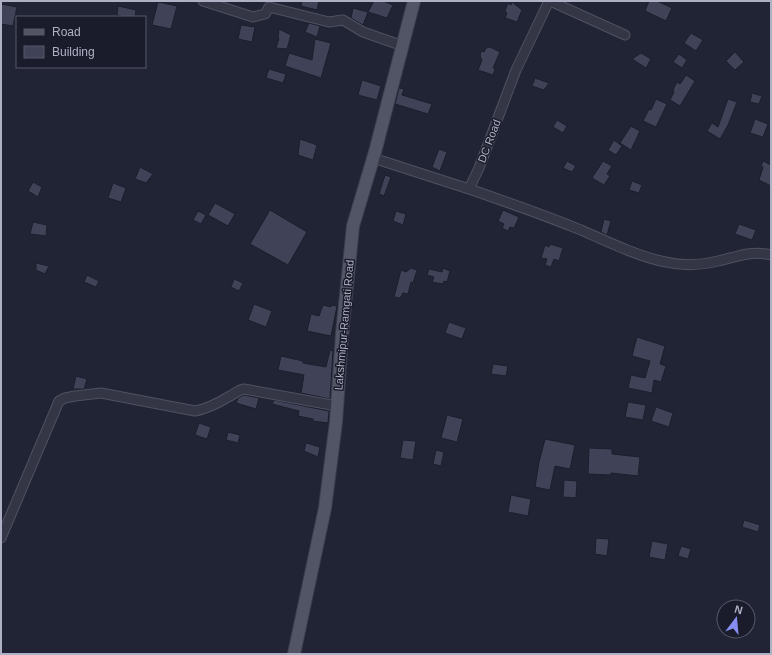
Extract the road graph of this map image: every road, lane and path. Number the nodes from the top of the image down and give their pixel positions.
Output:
1 (203, 1) edge
2 (414, 1) edge
3 (549, 1) edge
4 (625, 35) dead end
5 (403, 46) junction
6 (373, 158) junction
7 (469, 188) junction
8 (771, 255) edge
9 (337, 406) junction
10 (1, 538) edge
11 (294, 654) edge

1 - 5 street
2 - 5 main road, Lakshmipur-Ramgati Road
3 - 4 street
3 - 7 street, DC Road
5 - 6 main road, Lakshmipur-Ramgati Road
6 - 7 street
6 - 9 main road, Lakshmipur-Ramgati Road
7 - 8 street
9 - 10 street
9 - 11 main road, Lakshmipur-Ramgati Road

